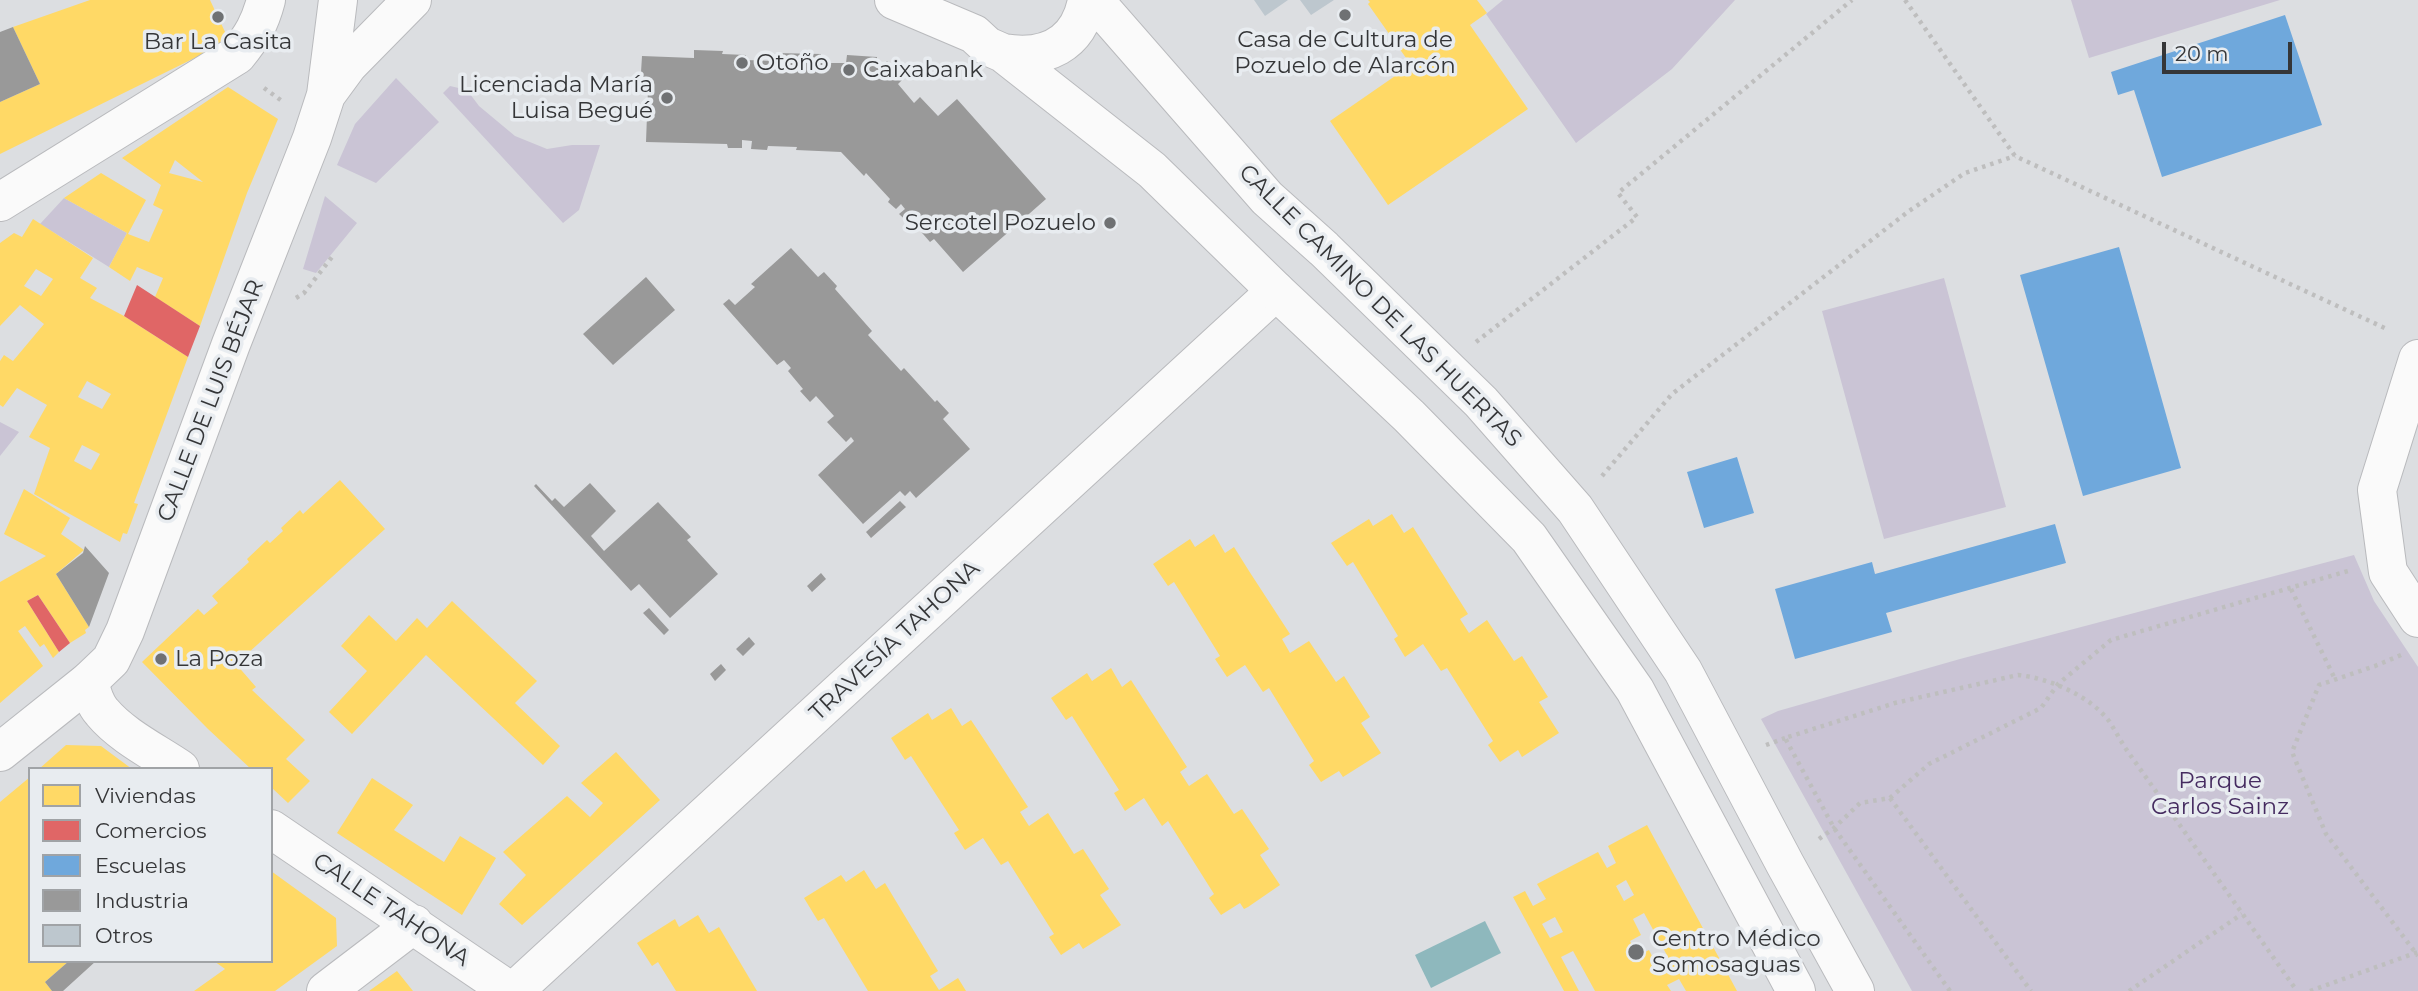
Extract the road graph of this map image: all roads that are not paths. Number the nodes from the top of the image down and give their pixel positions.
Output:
1 (266, 0) edge
2 (338, 0) edge
3 (412, 0) edge
4 (894, 0) edge
5 (959, 0) edge
6 (1087, 0) edge
7 (1094, 0) edge
8 (989, 43) junction
9 (326, 95) junction
10 (0, 202) edge
11 (1276, 291) junction
12 (2405, 345) edge
13 (2413, 635) edge
14 (89, 681) junction
15 (0, 752) edge
16 (177, 767) edge
17 (273, 830) edge
18 (414, 924) junction
19 (326, 991) edge
20 (512, 991) edge
21 (1796, 991) edge
22 (1855, 991) edge

1 - 10 street
2 - 9 street, CALLE DE LUIS BÉJAR
3 - 9 street
4 - 8 street
5 - 8 street
6 - 8 street
7 - 22 street, CALLE CAMINO DE LAS HUERTAS
8 - 11 street
9 - 14 street, CALLE DE LUIS BÉJAR
11 - 20 street, TRAVESÍA TAHONA
11 - 21 street
12 - 13 street
14 - 15 street, CALLE DE LUIS BÉJAR
14 - 16 street
17 - 18 street, CALLE TAHONA
18 - 19 street
18 - 20 street, CALLE TAHONA

